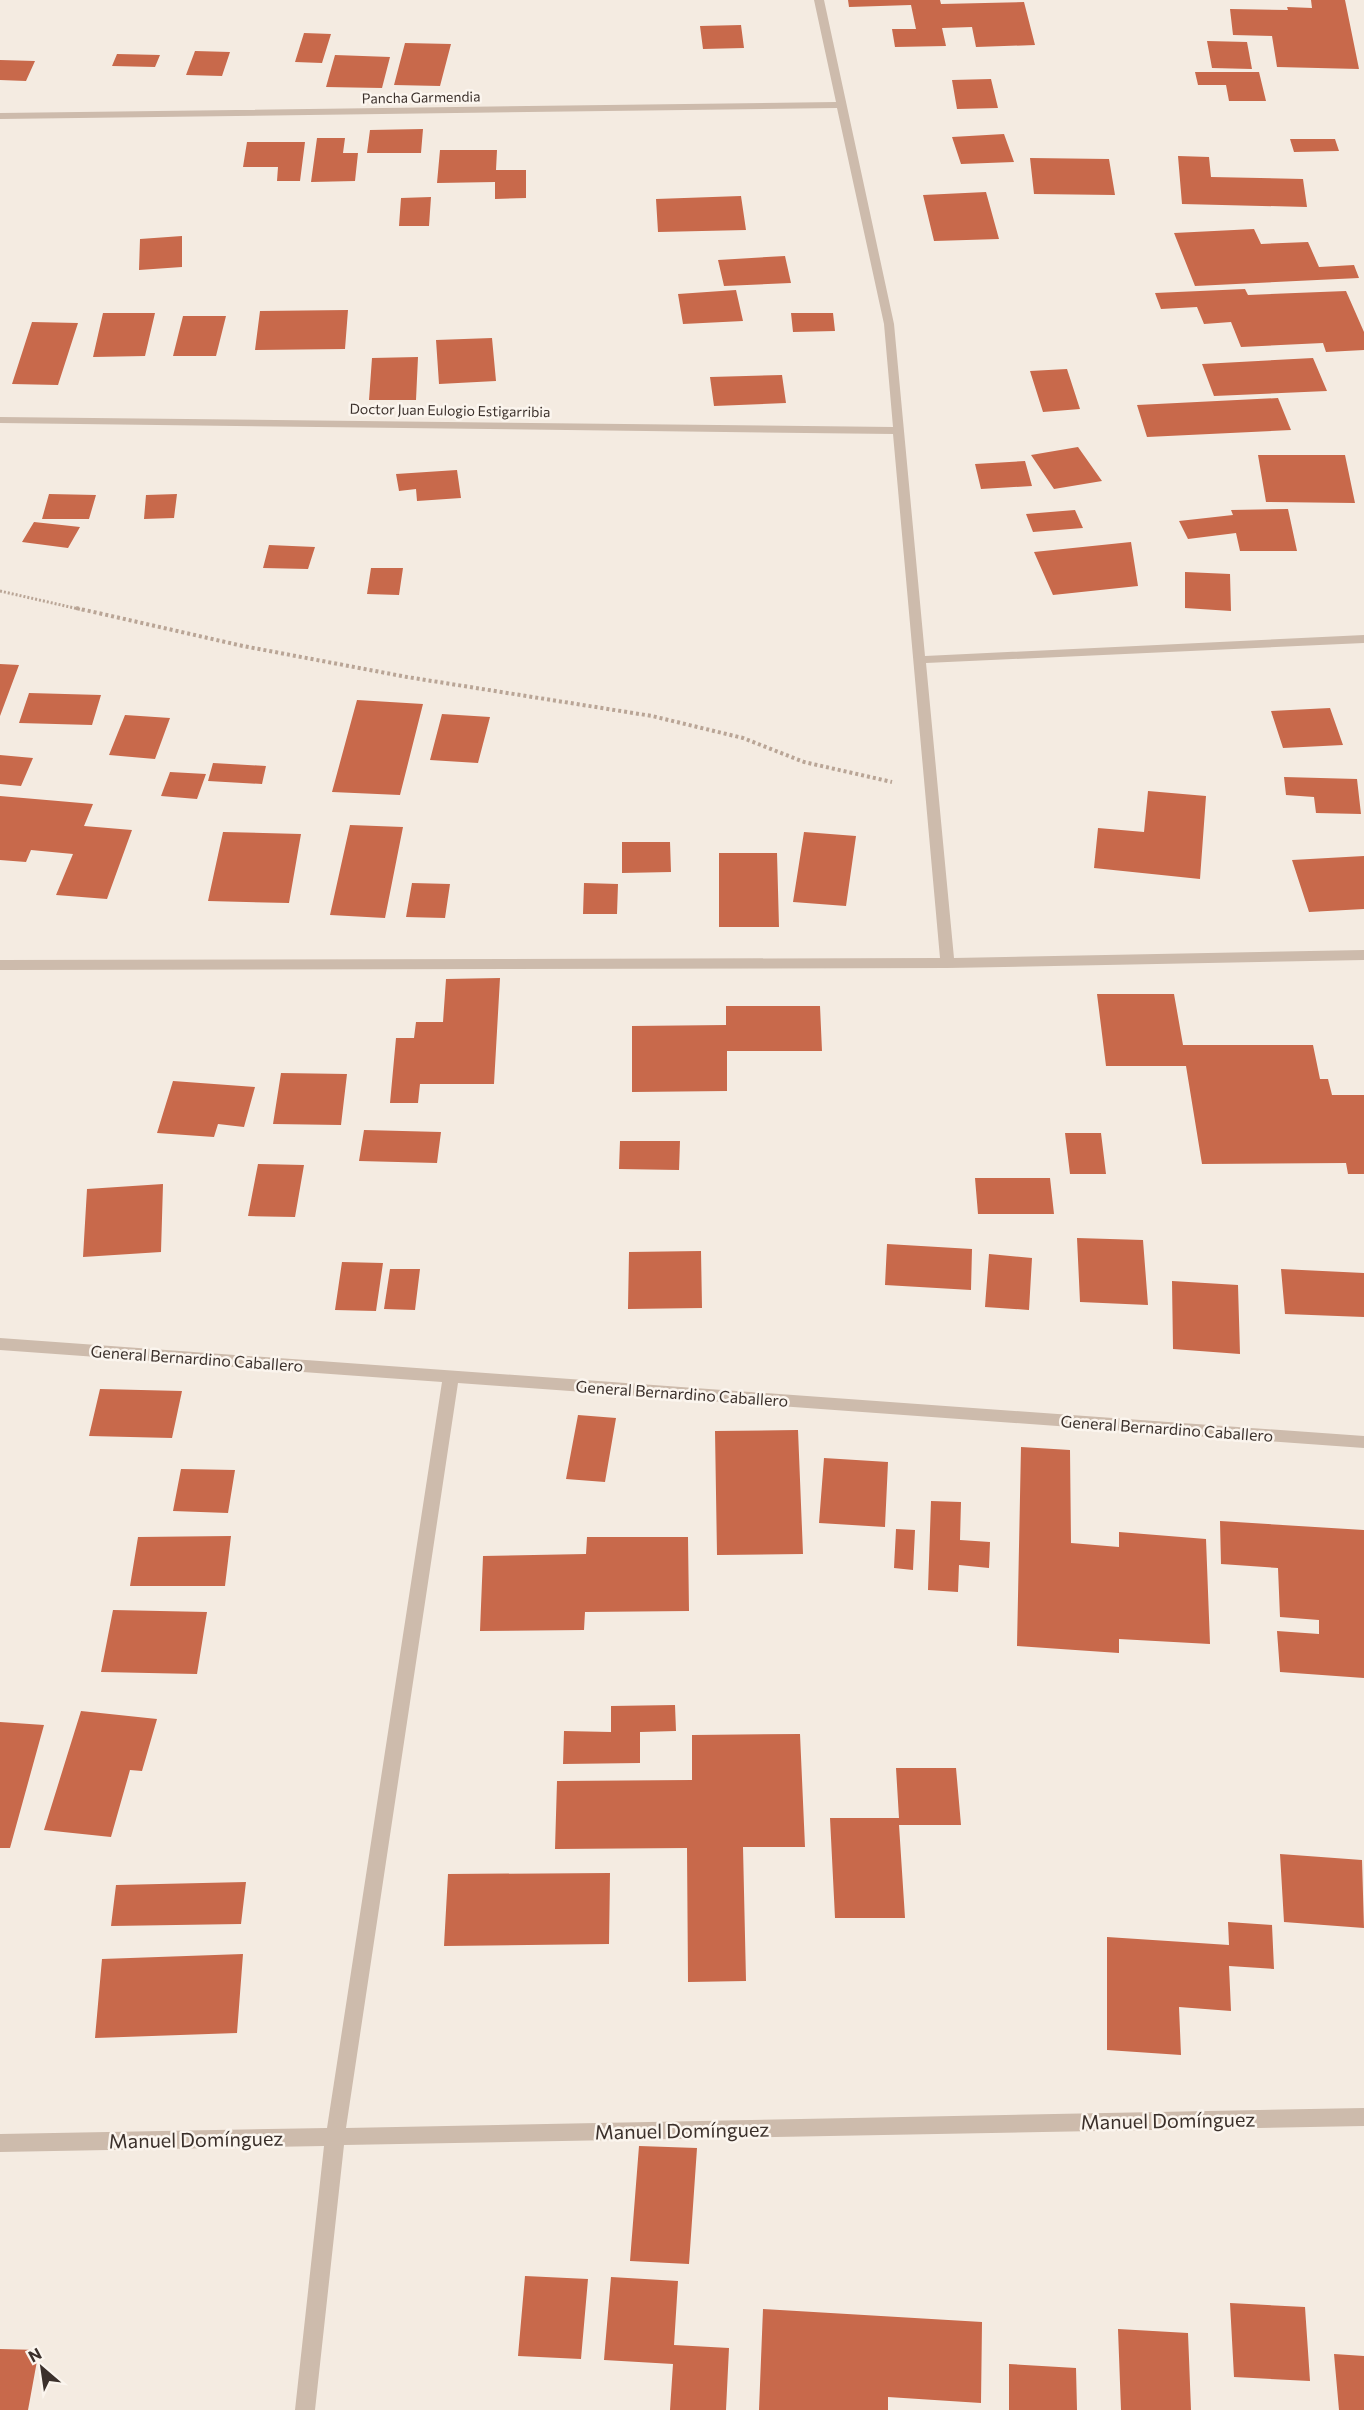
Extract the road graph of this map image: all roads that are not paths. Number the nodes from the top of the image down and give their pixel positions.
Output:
1 (819, 0) edge
2 (843, 105) junction
3 (0, 116) edge
4 (0, 420) edge
5 (899, 431) junction
6 (1364, 639) edge
7 (920, 660) junction
8 (1364, 955) edge
9 (947, 963) junction
10 (0, 966) edge
11 (0, 1344) edge
12 (451, 1377) junction
13 (1364, 1442) edge
14 (1364, 2117) edge
15 (335, 2136) junction
16 (0, 2143) edge
17 (305, 2410) edge

1 - 2 street
2 - 3 street, Pancha Garmendia
2 - 5 street
4 - 5 street, Doctor Juan Eulogio Estigarribia
5 - 7 street
6 - 7 street
7 - 9 street
8 - 9 street
9 - 10 street
11 - 12 street, General Bernardino Caballero
12 - 13 street, General Bernardino Caballero
12 - 15 street
14 - 15 street, Manuel Domínguez
15 - 16 street, Manuel Domínguez
15 - 17 street

